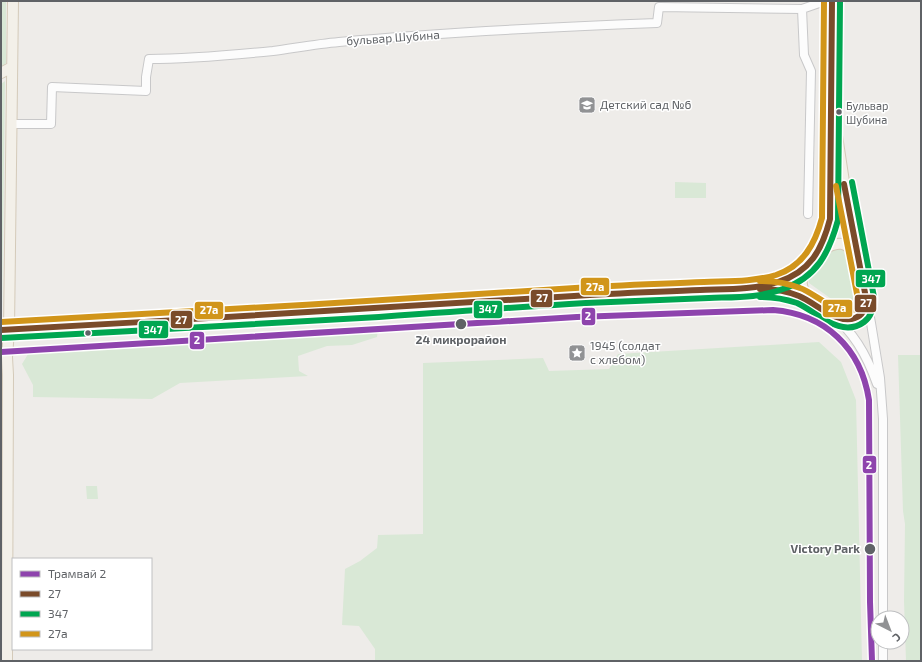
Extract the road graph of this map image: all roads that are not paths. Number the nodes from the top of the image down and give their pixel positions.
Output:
1 (13, 1) edge
2 (825, 1) edge
3 (832, 1) edge
4 (802, 9) junction
5 (12, 67) junction
6 (1, 73) edge
7 (831, 94) junction
8 (11, 124) junction
9 (808, 214) dead end
10 (813, 259) junction
11 (858, 261) junction
12 (749, 288) junction
13 (866, 298) junction
14 (817, 305) junction
15 (828, 313) junction
16 (5, 330) edge
17 (882, 398) junction
18 (1, 435) edge
19 (7, 447) junction
20 (7, 524) junction
21 (1, 536) edge
22 (883, 610) edge
23 (883, 650) edge
24 (6, 661) edge
25 (883, 661) edge

1 - 5 main road
2 - 4 street, бульвар Шубина
3 - 7 main road
4 - 8 street, бульвар Шубина
4 - 9 street
5 - 6 main road
5 - 8 main road
7 - 10 main road
7 - 11 main road
8 - 16 main road
10 - 11 main road
10 - 12 main road
10 - 14 main road
11 - 13 main road
12 - 14 main road
12 - 16 main road
13 - 15 main road
13 - 17 street
14 - 15 main road
15 - 17 street
16 - 19 main road
17 - 22 street
18 - 19 main road
19 - 20 main road
20 - 21 main road
20 - 24 main road
23 - 25 street

